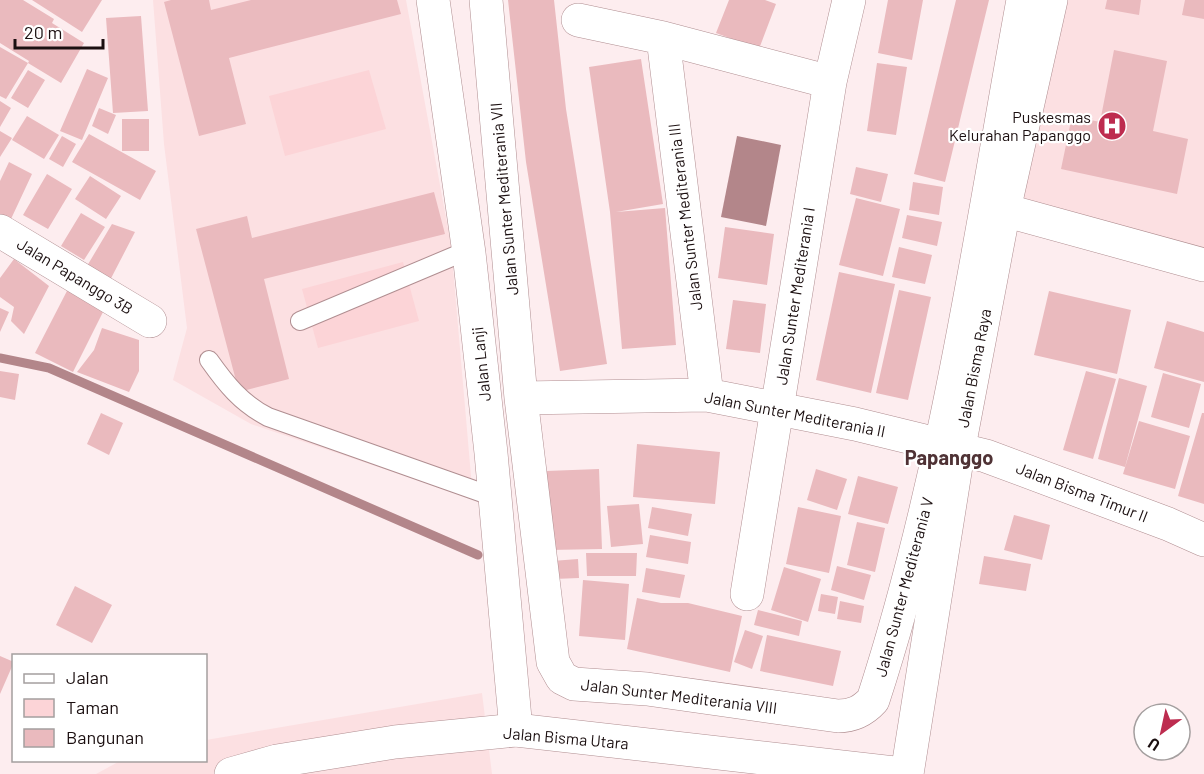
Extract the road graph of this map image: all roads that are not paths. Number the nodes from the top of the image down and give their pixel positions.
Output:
1 (432, 0) edge
2 (486, 0) edge
3 (849, 0) edge
4 (1023, 0) edge
5 (1051, 0) edge
6 (578, 20) dead end
7 (663, 38) junction
8 (830, 82) junction
9 (1004, 210) junction
10 (0, 231) edge
11 (469, 253) junction
12 (1203, 259) edge
13 (150, 321) dead end
14 (300, 321) dead end
15 (209, 360) dead end
16 (707, 395) junction
17 (521, 398) junction
18 (777, 408) junction
19 (949, 445) junction
20 (494, 497) junction
21 (1204, 540) edge
22 (747, 594) dead end
23 (863, 710) joint
24 (516, 730) junction
25 (231, 774) edge
26 (905, 774) edge

1 - 11 street, Jalan Lanji
2 - 17 street, Jalan Sunter Mediterania VII
3 - 8 street, Jalan Sunter Mediterania I
4 - 19 street, Jalan Sunter Mediterania V
5 - 9 street, Jalan Bisma Raya
6 - 7 street
7 - 8 street
7 - 16 street, Jalan Sunter Mediterania III
8 - 18 street, Jalan Sunter Mediterania I
9 - 12 street
9 - 19 street, Jalan Bisma Raya
10 - 13 street, Jalan Papanggo 3B
11 - 14 lane
11 - 20 street, Jalan Lanji
15 - 20 lane
16 - 17 street, Jalan Sunter Mediterania II
16 - 18 street, Jalan Sunter Mediterania II
17 - 23 street, Jalan Sunter Mediterania VIII
18 - 19 street, Jalan Sunter Mediterania II
18 - 22 street, Jalan Sunter Mediterania I
19 - 21 street, Jalan Bisma Timur II
19 - 23 street, Jalan Sunter Mediterania V
19 - 26 street, Jalan Bisma Raya
20 - 24 street, Jalan Lanji
24 - 25 street, Jalan Bisma Utara
24 - 26 street, Jalan Bisma Utara

